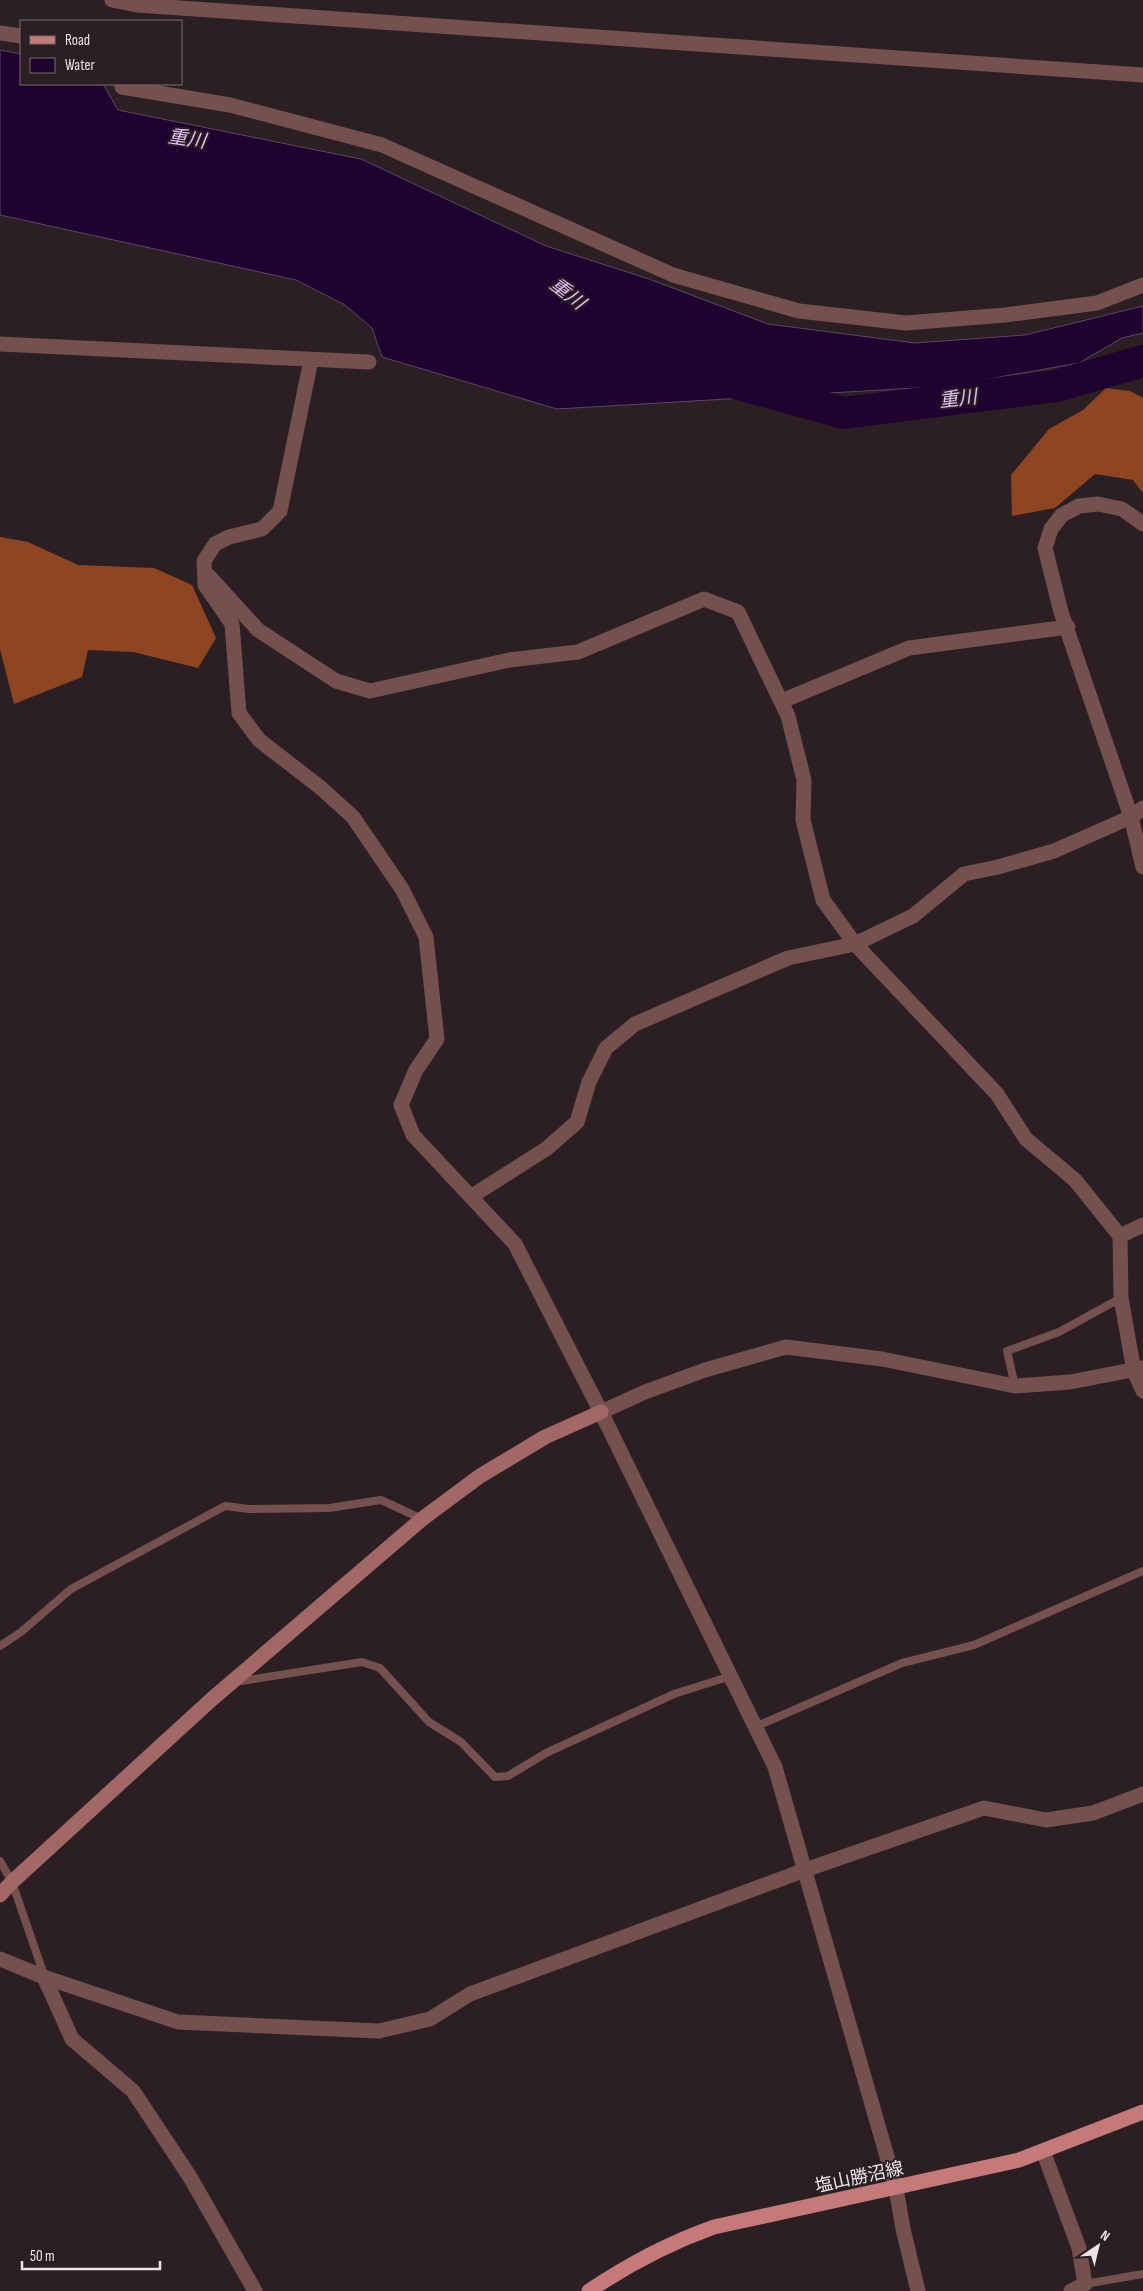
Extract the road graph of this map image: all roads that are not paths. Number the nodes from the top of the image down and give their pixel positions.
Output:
1 (112, 0) edge
2 (0, 33) edge
3 (20, 36) edge
4 (1143, 75) edge
5 (122, 85) edge
6 (1143, 286) edge
7 (0, 344) edge
8 (311, 360) junction
9 (369, 362) dead end
10 (1143, 524) edge
11 (204, 571) junction
12 (1068, 627) junction
13 (782, 702) junction
14 (1137, 813) edge
15 (1143, 867) edge
16 (854, 944) junction
17 (472, 1196) junction
18 (1143, 1226) edge
19 (1120, 1236) junction
20 (1121, 1298) junction
21 (1138, 1369) edge
22 (1015, 1386) junction
23 (1143, 1391) edge
24 (601, 1412) junction
25 (422, 1519) junction
26 (1143, 1571) edge
27 (0, 1646) edge
28 (731, 1676) junction
29 (231, 1683) junction
30 (756, 1727) junction
31 (1143, 1794) edge
32 (0, 1861) edge
33 (805, 1870) junction
34 (12, 1882) junction
35 (0, 1895) edge
36 (0, 1959) edge
37 (44, 1977) junction
38 (1143, 2112) edge
39 (1043, 2151) junction
40 (896, 2188) junction
41 (1143, 2274) edge
42 (1084, 2284) junction
43 (255, 2291) edge
44 (589, 2291) edge
45 (918, 2291) edge
46 (1071, 2291) edge

1 - 4 street
2 - 3 street
5 - 6 street
7 - 8 street
8 - 9 street
8 - 11 street
10 - 12 street
11 - 13 street
11 - 17 street
12 - 13 street
12 - 14 street
13 - 16 street
14 - 15 street
14 - 16 street
16 - 17 street
16 - 19 street
17 - 24 street
18 - 19 street
19 - 20 street
20 - 21 street
20 - 22 lane
21 - 22 street
21 - 23 street
22 - 24 street
24 - 25 street
24 - 28 street
25 - 27 lane
25 - 29 street
26 - 30 lane
28 - 29 lane
28 - 30 street
29 - 34 street
30 - 33 street
31 - 33 street
32 - 34 lane
33 - 37 street
33 - 40 street
34 - 35 street
34 - 37 lane
36 - 37 street
37 - 43 street
38 - 39 main road, 塩山勝沼線
39 - 40 main road, 塩山勝沼線
39 - 42 street
40 - 44 main road, 塩山勝沼線
40 - 45 street
41 - 42 lane
42 - 46 street

